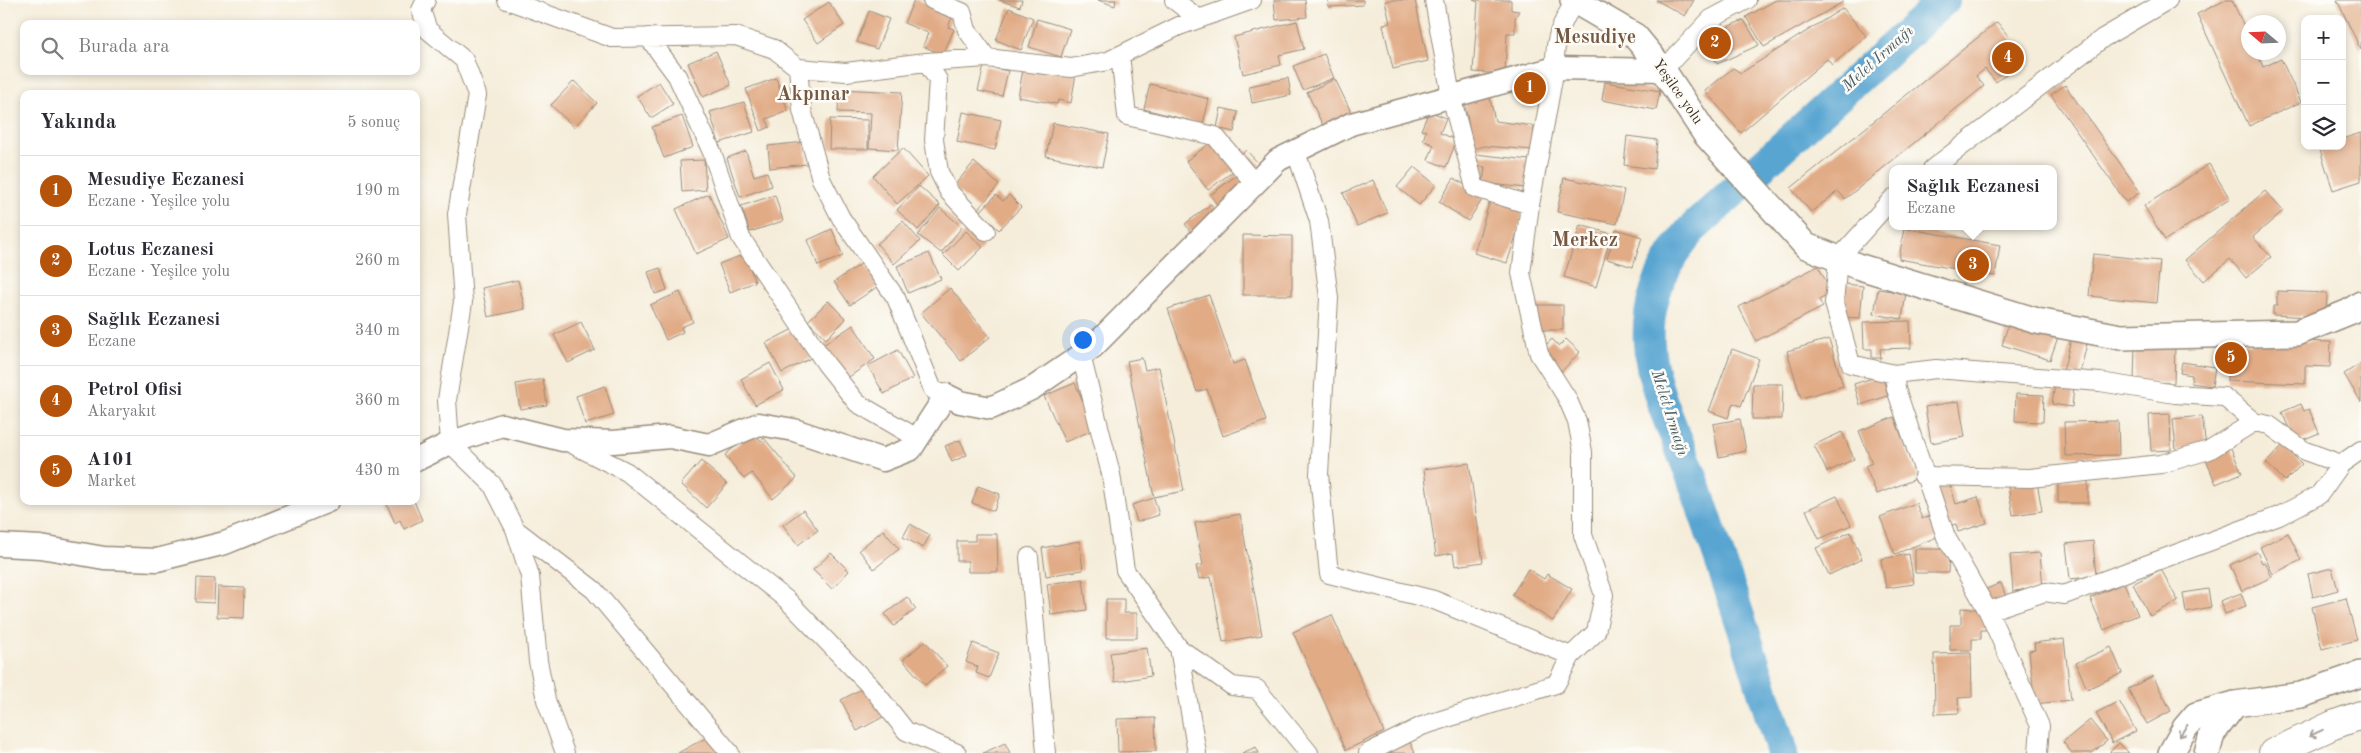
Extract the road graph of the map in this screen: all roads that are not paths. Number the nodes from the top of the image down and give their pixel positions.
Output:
1 (426, 0) edge
2 (507, 0) edge
3 (932, 0) edge
4 (1174, 0) edge
5 (1252, 0) edge
6 (1434, 0) edge
7 (1747, 0) edge
8 (2168, 0) edge
9 (1574, 1) edge
10 (1199, 19) junction
11 (648, 37) junction
12 (1120, 55) junction
13 (986, 58) junction
14 (926, 62) junction
15 (798, 68) junction
16 (1555, 68) junction
17 (1663, 70) junction
18 (1452, 96) junction
19 (1296, 152) junction
20 (1937, 165) edge
21 (1255, 184) junction
22 (1889, 202) edge
23 (1530, 205) junction
24 (986, 232) dead end
25 (1838, 259) junction
26 (2361, 304) edge
27 (1081, 355) junction
28 (1894, 374) junction
29 (946, 396) junction
30 (2254, 422) junction
31 (917, 438) junction
32 (563, 440) junction
33 (450, 443) junction
34 (2361, 450) edge
35 (420, 458) edge
36 (2341, 464) junction
37 (1924, 476) junction
38 (318, 505) edge
39 (515, 529) junction
40 (0, 545) edge
41 (1029, 558) dead end
42 (1988, 611) junction
43 (1179, 648) junction
44 (1571, 656) junction
45 (2361, 674) edge
46 (2235, 704) junction
47 (2361, 715) edge
48 (565, 753) edge
49 (730, 753) edge
50 (957, 753) edge
51 (1046, 753) edge
52 (1197, 753) edge
53 (1309, 753) edge
54 (1368, 753) edge
55 (2038, 753) edge
56 (2171, 753) edge
57 (2207, 753) edge
58 (2273, 753) edge

1 - 33 street
2 - 11 street
3 - 13 street
4 - 10 street
5 - 10 street
6 - 18 street
7 - 17 street
8 - 20 street
9 - 16 street
9 - 17 main road, Yeşilce yolu
10 - 12 street
11 - 15 street
11 - 31 street
12 - 13 street
12 - 21 street
13 - 14 street
14 - 15 street
14 - 24 street
15 - 29 street
16 - 17 street
16 - 18 street
16 - 23 street
17 - 25 main road, Yeşilce yolu
18 - 19 street
18 - 23 street
19 - 21 street
19 - 44 street
21 - 27 street
22 - 25 street
23 - 44 street
25 - 26 main road, Yeşilce yolu
25 - 28 street
27 - 29 street
27 - 43 street
28 - 30 street
28 - 37 street
29 - 31 street
30 - 36 street
30 - 37 street
31 - 32 street
32 - 33 street
32 - 50 street
33 - 35 street
33 - 39 street
34 - 36 street
36 - 42 street
37 - 42 street
38 - 40 street
39 - 48 street
39 - 49 street
41 - 51 street
42 - 55 street
43 - 52 street
43 - 53 street
44 - 54 street
45 - 46 main road
46 -> 56 main road
46 - 57 main road
47 -> 58 highway

